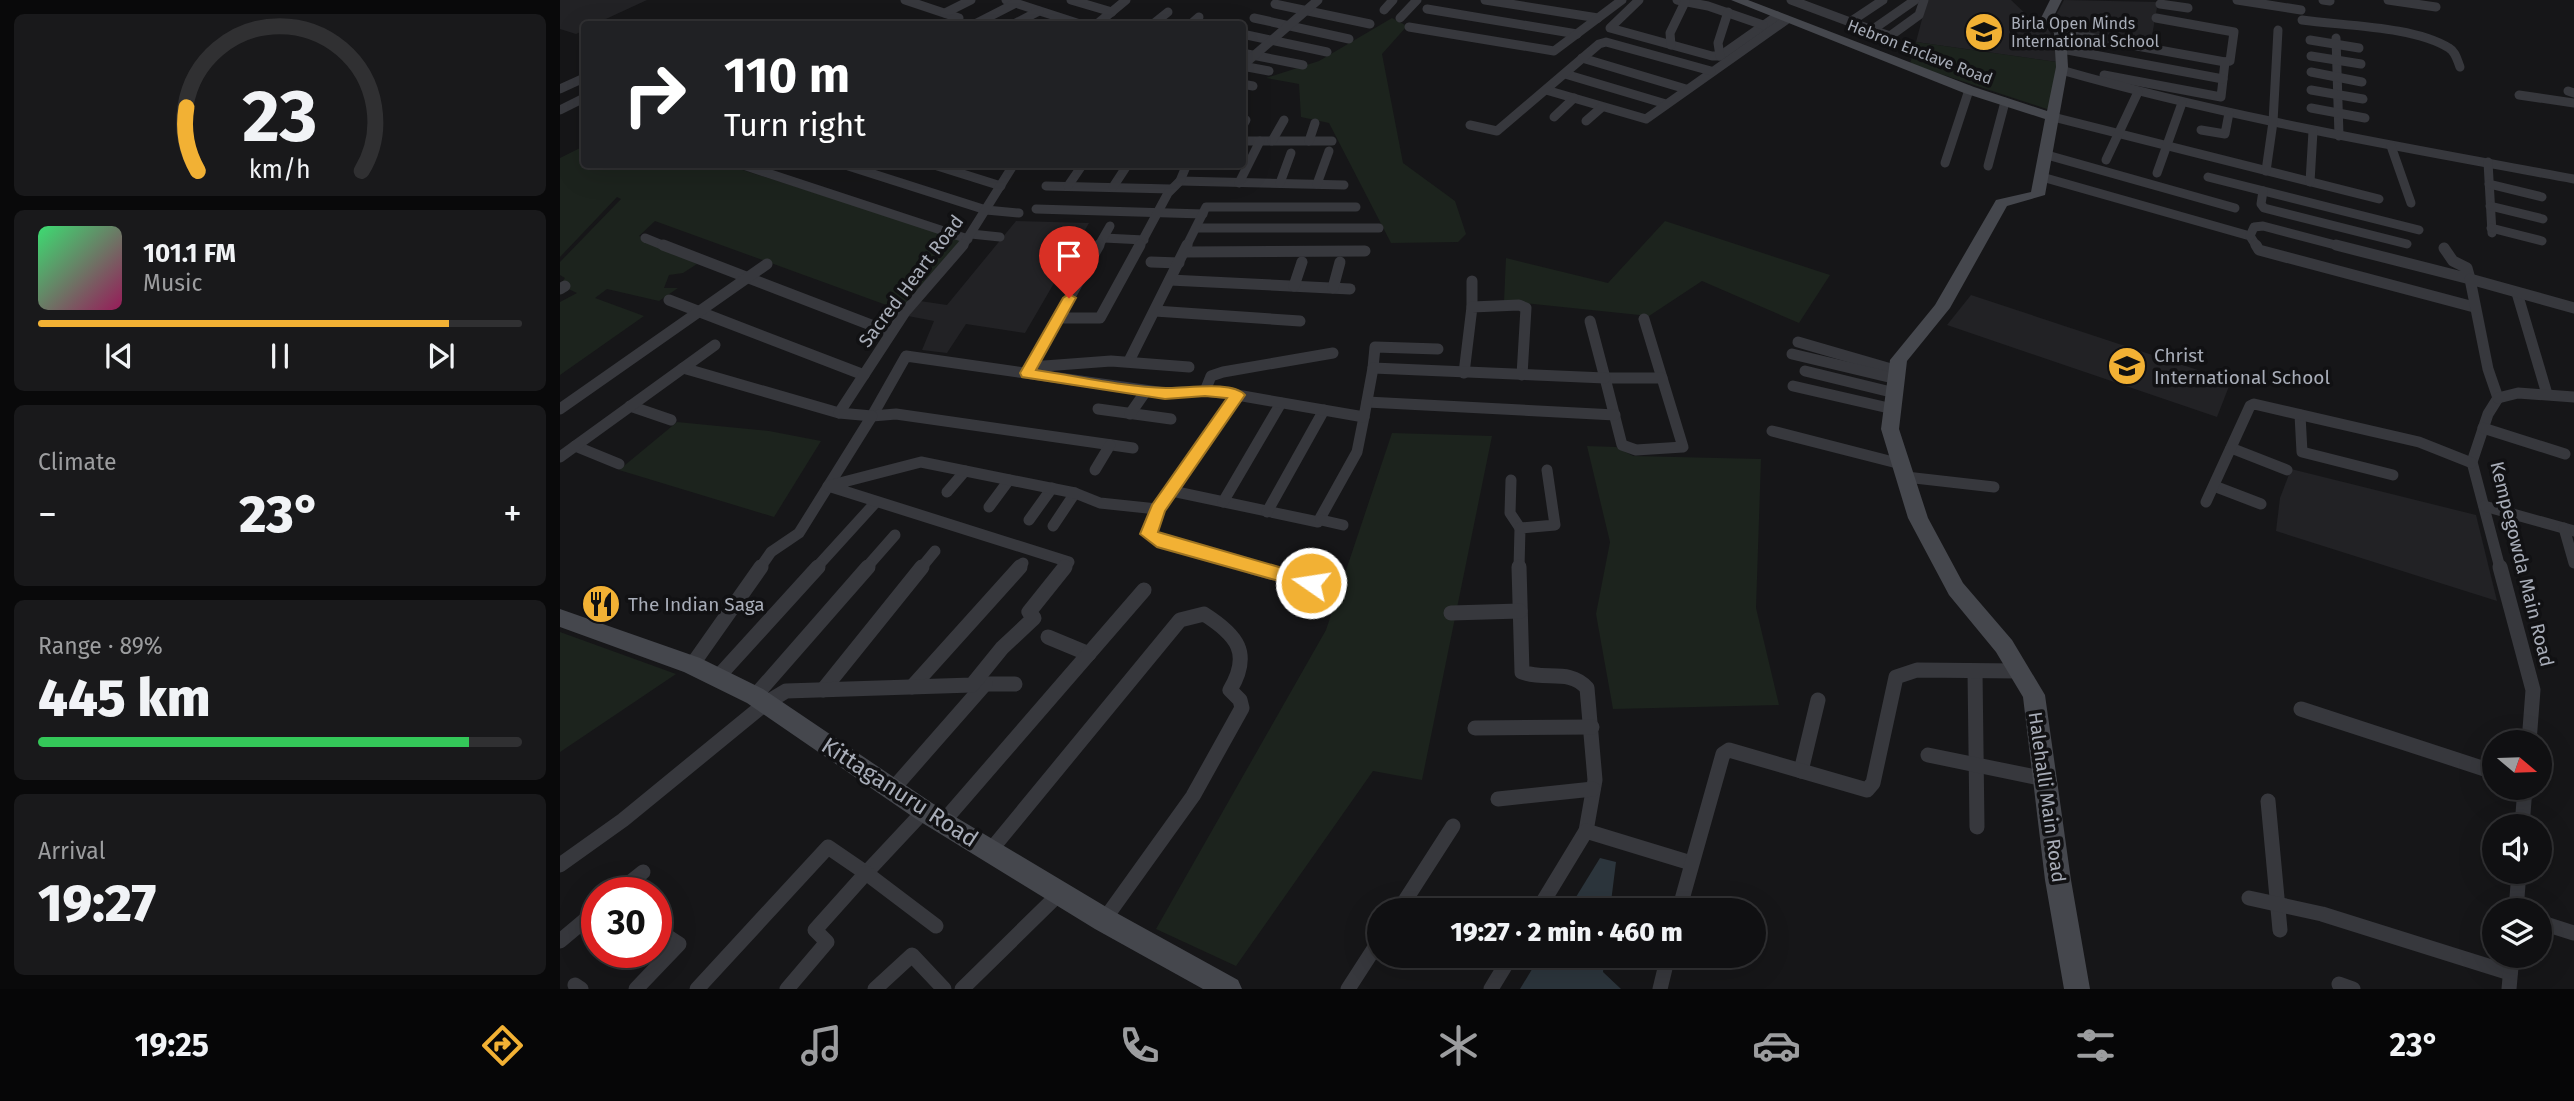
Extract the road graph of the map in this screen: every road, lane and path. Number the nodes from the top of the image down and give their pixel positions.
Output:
1 (905, 0) edge
2 (971, 0) edge
3 (1006, 0) edge
4 (1042, 0) edge
5 (1071, 0) edge
6 (1126, 0) edge
7 (1318, 0) edge
8 (1393, 0) edge
9 (1417, 0) edge
10 (1436, 0) edge
11 (1485, 0) edge
12 (1604, 0) edge
13 (1639, 0) edge
14 (1737, 0) edge
15 (1821, 0) edge
16 (1883, 0) edge
17 (1915, 0) edge
18 (1924, 0) edge
19 (2056, 0) edge
20 (2237, 0) edge
21 (2300, 0) edge
22 (2388, 0) edge
23 (1620, 1) edge
24 (1681, 1) edge
25 (1016, 3) junction
26 (1800, 3) edge
27 (1275, 4) dead end
28 (2160, 4) dead end
29 (2189, 4) edge
30 (1028, 7) junction
31 (2435, 7) dead end
32 (1427, 9) junction
33 (1384, 10) dead end
34 (2301, 10) junction
35 (1038, 11) junction
36 (1306, 11) junction
37 (1112, 12) junction
38 (1168, 12) dead end
39 (1728, 12) junction
40 (945, 13) junction
41 (1199, 17) dead end
42 (959, 18) dead end
43 (1060, 18) junction
44 (1254, 18) dead end
45 (1400, 18) dead end
46 (1598, 18) junction
47 (1776, 18) junction
48 (2156, 18) dead end
49 (981, 21) edge
50 (1020, 21) edge
51 (1054, 21) edge
52 (1070, 21) edge
53 (1101, 21) edge
54 (1157, 21) edge
55 (1194, 21) edge
56 (1850, 22) junction
57 (2186, 23) junction
58 (1370, 24) dead end
59 (1289, 26) junction
60 (1872, 30) junction
61 (2278, 30) dead end
62 (2060, 32) junction
63 (1577, 34) junction
64 (1246, 35) edge
65 (1349, 38) dead end
66 (1272, 40) junction
67 (2310, 40) dead end
68 (2336, 41) junction
69 (1671, 45) junction
70 (2359, 48) dead end
71 (2062, 49) junction
72 (1327, 52) dead end
73 (1246, 54) edge
74 (1254, 55) junction
75 (2311, 55) dead end
76 (1720, 56) junction
77 (1582, 58) junction
78 (2337, 60) junction
79 (1246, 62) edge
80 (2225, 62) junction
81 (2361, 64) dead end
82 (1303, 65) dead end
83 (1246, 67) edge
84 (2460, 67) dead end
85 (2062, 68) junction
86 (1269, 71) dead end
87 (1711, 71) junction
88 (2311, 72) dead end
89 (1565, 74) junction
90 (2337, 77) junction
91 (581, 79) edge
92 (2223, 79) junction
93 (2362, 82) dead end
94 (1246, 85) edge
95 (1253, 86) dead end
96 (560, 89) edge
97 (1686, 89) junction
98 (1546, 90) junction
99 (1969, 90) junction
100 (2311, 90) dead end
101 (2138, 92) junction
102 (2338, 94) junction
103 (2519, 95) dead end
104 (1574, 98) junction
105 (2363, 99) dead end
106 (581, 100) edge
107 (2005, 102) junction
108 (2574, 102) edge
109 (2182, 103) junction
110 (1666, 104) junction
111 (1602, 107) junction
112 (2311, 108) dead end
113 (560, 110) edge
114 (2229, 113) junction
115 (2339, 113) junction
116 (1554, 117) dead end
117 (2053, 117) junction
118 (2365, 118) dead end
119 (1284, 120) dead end
120 (1586, 121) dead end
121 (2273, 122) junction
122 (1315, 123) dead end
123 (1470, 125) dead end
124 (2201, 130) dead end
125 (2313, 131) junction
126 (2117, 133) junction
127 (2339, 136) junction
128 (1246, 141) edge
129 (1261, 141) junction
130 (1272, 141) junction
131 (1309, 141) junction
132 (2166, 146) junction
133 (2392, 146) junction
134 (1292, 153) dead end
135 (2047, 155) junction
136 (2216, 159) junction
137 (2106, 160) dead end
138 (2488, 162) junction
139 (1246, 163) edge
140 (1945, 163) dead end
141 (1987, 166) dead end
142 (753, 168) edge
143 (855, 168) edge
144 (944, 168) edge
145 (1012, 168) edge
146 (1080, 168) edge
147 (1125, 168) edge
148 (1185, 168) edge
149 (1244, 168) edge
150 (2266, 171) junction
151 (2157, 173) dead end
152 (2042, 177) junction
153 (2574, 179) edge
154 (1180, 181) junction
155 (2206, 181) joint
156 (2310, 182) junction
157 (1239, 183) junction
158 (1280, 183) junction
159 (1317, 184) junction
160 (2489, 184) junction
161 (1343, 185) dead end
162 (1001, 186) junction
163 (1046, 186) dead end
164 (1068, 186) junction
165 (1113, 187) junction
166 (1171, 189) junction
167 (2263, 191) junction
168 (2542, 197) dead end
169 (2379, 199) dead end
170 (2411, 203) dead end
171 (2490, 206) junction
172 (1356, 207) dead end
173 (2235, 208) dead end
174 (1036, 209) dead end
175 (986, 210) junction
176 (1019, 213) dead end
177 (1202, 214) junction
178 (1157, 215) junction
179 (2543, 219) dead end
180 (1111, 226) dead end
181 (1196, 228) junction
182 (1379, 228) dead end
183 (2419, 230) dead end
184 (969, 236) junction
185 (2250, 236) junction
186 (1000, 237) dead end
187 (645, 238) dead end
188 (1104, 238) junction
189 (1144, 240) junction
190 (2542, 241) dead end
191 (2407, 244) dead end
192 (2444, 248) dead end
193 (1365, 251) dead end
194 (1185, 252) junction
195 (1151, 262) dead end
196 (1302, 262) dead end
197 (1340, 262) dead end
198 (1179, 263) junction
199 (767, 264) dead end
200 (746, 277) junction
201 (2470, 279) junction
202 (1170, 280) junction
203 (1472, 281) dead end
204 (1294, 286) junction
205 (1333, 288) junction
206 (1350, 289) dead end
207 (2516, 293) junction
208 (669, 300) dead end
209 (1472, 307) junction
210 (2474, 307) junction
211 (2574, 308) edge
212 (697, 311) junction
213 (1155, 311) junction
214 (1058, 318) junction
215 (1644, 319) dead end
216 (1300, 321) dead end
217 (1590, 321) dead end
218 (884, 330) dead end
219 (1798, 342) dead end
220 (715, 345) dead end
221 (1438, 349) dead end
222 (1333, 353) dead end
223 (1792, 354) dead end
224 (1129, 361) junction
225 (1189, 367) dead end
226 (682, 368) junction
227 (1373, 368) junction
228 (1029, 370) junction
229 (1805, 371) dead end
230 (1464, 373) junction
231 (864, 374) junction
232 (1522, 375) junction
233 (1662, 377) junction
234 (1606, 378) junction
235 (1793, 386) dead end
236 (1895, 388) junction
237 (1146, 391) junction
238 (1205, 391) junction
239 (2547, 394) junction
240 (1237, 395) junction
241 (2574, 397) edge
242 (2498, 398) junction
243 (1367, 402) junction
244 (1281, 403) junction
245 (630, 406) junction
246 (560, 409) edge
247 (1098, 410) dead end
248 (1324, 410) junction
249 (839, 413) junction
250 (1130, 414) junction
251 (1615, 415) junction
252 (2300, 415) junction
253 (872, 416) junction
254 (1364, 417) junction
255 (1171, 419) dead end
256 (671, 420) dead end
257 (2483, 428) junction
258 (1772, 431) dead end
259 (1110, 444) junction
260 (575, 446) junction
261 (1133, 447) dead end
262 (2231, 448) junction
263 (2565, 454) dead end
264 (560, 457) edge
265 (2472, 463) junction
266 (619, 464) dead end
267 (1095, 470) dead end
268 (1547, 470) dead end
269 (1903, 470) junction
270 (2287, 470) dead end
271 (965, 471) junction
272 (2393, 475) dead end
273 (1009, 480) junction
274 (1511, 480) dead end
275 (828, 486) junction
276 (2214, 486) junction
277 (1994, 487) dead end
278 (1052, 488) junction
279 (1172, 491) junction
280 (947, 492) dead end
281 (1075, 493) junction
282 (876, 502) junction
283 (1223, 502) junction
284 (2206, 502) dead end
285 (2261, 504) dead end
286 (2484, 506) junction
287 (989, 507) dead end
288 (1157, 509) junction
289 (1267, 512) junction
290 (1030, 520) dead end
291 (1321, 520) junction
292 (1343, 525) dead end
293 (1052, 526) dead end
294 (1520, 528) junction
295 (2569, 530) edge
296 (895, 535) dead end
297 (935, 551) dead end
298 (1023, 563) dead end
299 (2574, 563) edge
300 (1311, 583) dead end
301 (1144, 590) dead end
302 (1520, 611) junction
303 (1451, 613) dead end
304 (560, 618) edge
305 (1048, 637) dead end
306 (1088, 654) junction
307 (692, 665) junction
308 (1975, 671) junction
309 (2020, 671) junction
310 (717, 678) junction
311 (979, 684) junction
312 (1015, 684) dead end
313 (912, 687) junction
314 (823, 690) junction
315 (760, 699) junction
316 (1818, 700) dead end
317 (2301, 709) dead end
318 (1592, 727) junction
319 (1475, 728) dead end
320 (2530, 730) edge
321 (1928, 755) dead end
322 (1975, 764) junction
323 (2482, 768) edge
324 (1801, 771) junction
325 (2045, 779) junction
326 (1593, 789) junction
327 (892, 790) junction
328 (1498, 799) dead end
329 (2268, 801) dead end
330 (933, 817) junction
331 (1453, 825) dead end
332 (1977, 827) dead end
333 (1586, 831) junction
334 (990, 851) junction
335 (1691, 863) junction
336 (560, 865) edge
337 (643, 872) dead end
338 (866, 873) junction
339 (637, 877) edge
340 (1061, 892) junction
341 (1407, 898) edge
342 (1545, 898) edge
343 (1682, 898) edge
344 (2249, 898) dead end
345 (2278, 904) junction
346 (1104, 920) junction
347 (581, 923) edge
348 (936, 926) dead end
349 (2552, 926) edge
350 (2280, 930) dead end
351 (2574, 933) edge
352 (672, 939) edge
353 (560, 941) edge
354 (672, 951) edge
355 (1367, 960) edge
356 (656, 968) edge
357 (1504, 968) edge
358 (1665, 968) edge
359 (2510, 981) edge
360 (636, 989) edge
361 (697, 989) edge
362 (787, 989) edge
363 (875, 989) edge
364 (944, 989) edge
365 (962, 989) edge
366 (1229, 989) edge
367 (1348, 989) edge
368 (1491, 989) edge
369 (1660, 989) edge
370 (2077, 989) edge

1 - 40 street
2 - 40 street
3 - 25 street
4 - 30 street
5 - 37 street
6 - 37 street
7 - 36 street
8 - 33 street
9 - 45 street
10 - 32 street
11 - 46 street
12 - 23 street
13 - 69 street
14 - 47 main road, Hebron Enclave Road
15 - 26 street
16 - 56 street
17 - 60 street
18 - 60 street
19 - 62 main road
20 - 34 street
21 - 34 street
22 - 31 street
23 - 46 street
24 - 39 street
24 - 69 street
25 - 30 street
25 - 49 street
26 - 47 street
26 - 56 street
27 - 36 street
28 - 29 street
29 - 57 street
30 - 35 street
32 - 63 street
32 - 63 street
34 - 84 street
35 - 43 street
35 - 50 street
36 - 58 street
36 - 59 street
37 - 53 street
38 - 54 street
39 - 47 street
39 - 76 street
40 - 42 street
41 - 55 street
43 - 51 street
43 - 52 street
44 - 59 street
46 - 63 street
47 - 76 street
47 - 87 street
47 - 99 main road, Hebron Enclave Road
48 - 57 street
56 - 60 street
57 - 80 street
59 - 65 street
59 - 66 street
61 - 121 street
62 - 71 main road
62 - 80 street
64 - 66 street
66 - 72 street
66 - 74 street
67 - 68 street
68 - 70 street
68 - 78 street
69 - 76 street
71 - 85 main road
71 - 92 street
73 - 74 street
74 - 79 street
74 - 82 street
75 - 78 street
77 - 87 street
77 - 89 street
77 - 97 street
78 - 81 street
78 - 90 street
80 - 92 street
83 - 86 street
85 - 92 street
85 - 101 street
85 - 117 main road
87 - 97 street
88 - 90 street
89 - 98 street
89 - 110 street
90 - 93 street
90 - 102 street
91 - 96 street
94 - 95 street
97 - 110 street
98 - 104 street
98 - 123 street
99 - 107 main road, Hebron Enclave Road
99 - 140 street
100 - 102 street
101 - 109 street
101 - 126 street
102 - 105 street
102 - 115 street
103 - 108 street
104 - 111 street
104 - 116 street
106 - 113 street
107 - 117 main road, Hebron Enclave Road
107 - 141 street
109 - 114 street
109 - 132 street
110 - 111 street
111 - 120 street
112 - 115 street
114 - 121 street
114 - 124 street
115 - 118 street
115 - 127 street
117 - 126 street
117 - 135 main road
119 - 130 street
121 - 125 street
121 - 150 street
122 - 131 street
125 - 127 street
125 - 156 street
126 - 132 street
126 - 137 street
127 - 133 street
128 - 129 street
129 - 130 street
129 - 139 street
130 - 131 street
131 - 159 street
132 - 136 street
132 - 151 street
133 - 138 street
133 - 170 street
134 - 158 street
135 - 152 main road
135 - 173 street
136 - 150 street
136 - 155 street
138 - 153 street
138 - 160 street
142 - 184 street
143 - 175 street
144 - 162 street
145 - 162 street, Sacred Heart Road
146 - 164 street
147 - 165 street
148 - 154 street
149 - 157 street
150 - 156 street
152 - 185 street
152 - 236 main road
154 - 157 street
154 - 166 street
155 - 167 street
156 - 169 street
157 - 158 street
158 - 159 street
159 - 161 street
160 - 168 street
160 - 171 street
162 - 175 street, Sacred Heart Road
163 - 164 street
164 - 165 street
165 - 166 street
166 - 178 street
167 - 183 street
167 - 191 street
171 - 179 street
171 - 190 street
172 - 177 street
174 - 178 street
175 - 176 street
175 - 184 street, Sacred Heart Road
177 - 178 street
177 - 181 street
178 - 189 street
180 - 188 street
181 - 182 street
181 - 194 street
184 - 186 street
184 - 231 street, Sacred Heart Road
185 - 201 street
185 - 210 street
187 - 200 street
188 - 189 street
188 - 214 street
189 - 214 street
192 - 201 street
193 - 194 street
194 - 198 street
195 - 198 street
196 - 204 street
197 - 205 street
198 - 202 street
199 - 200 street
200 - 212 street
200 - 218 street
201 - 207 street
201 - 210 street
202 - 204 street
202 - 213 street
203 - 209 street
204 - 205 street
205 - 206 street
207 - 211 street
207 - 239 street
208 - 212 street
209 - 230 street
209 - 232 street
210 - 242 street
212 - 231 street
212 - 246 street
213 - 216 street
213 - 224 street
214 - 228 street
215 - 233 street
217 - 234 street
219 - 236 street
220 - 226 street
221 - 227 street
222 - 238 street
223 - 236 street
224 - 225 street
224 - 228 street
226 - 245 street
226 - 249 street
227 - 230 street
227 - 243 street
228 - 237 street
228 - 253 street
229 - 236 street
230 - 232 street
231 - 249 street, Sacred Heart Road
232 - 234 street
233 - 234 street
233 - 251 street
234 - 251 street
235 - 236 street
236 - 269 main road, Halehalli Main Road
237 - 238 street
237 - 250 street
238 - 240 street
239 - 241 street
239 - 242 street
240 - 244 street
240 - 279 street
242 - 257 street, Kempegowda Main Road
243 - 251 street
243 - 254 street
244 - 248 street
244 - 283 street
245 - 256 street
245 - 260 street
247 - 250 street
248 - 254 street
248 - 289 street
249 - 253 street
250 - 255 street
252 - 262 street
252 - 265 street
252 - 272 street
253 - 259 street
253 - 275 street
254 - 291 street
257 - 263 street
257 - 265 street, Kempegowda Main Road
258 - 269 street
259 - 261 street
259 - 267 street
260 - 264 street
260 - 266 street
262 - 270 street
262 - 276 street
265 - 286 street, Kempegowda Main Road
268 - 294 street
269 - 277 street
269 - 309 main road, Halehalli Main Road
271 - 273 street
271 - 275 street
271 - 280 street
273 - 278 street
273 - 287 street
274 - 294 street
275 - 282 street
275 - 307 street
276 - 284 street
276 - 285 street
278 - 281 street
278 - 290 street
279 - 283 street
279 - 288 street
281 - 288 street
281 - 293 street
282 - 310 street
282 - 311 street
283 - 289 street
286 - 295 street
286 - 320 street, Kempegowda Main Road
288 - 300 street
289 - 291 street
291 - 292 street
294 - 302 street
295 - 299 street
296 - 315 street
297 - 314 street
298 - 313 street
301 - 306 street
302 - 303 street
302 - 318 street
304 - 307 main road, Kittaganuru Road
305 - 306 street
306 - 330 street
307 - 310 main road, Kittaganuru Road
308 - 309 street
308 - 322 street
308 - 324 street
309 - 325 main road, Halehalli Main Road
310 - 315 main road, Kittaganuru Road
311 - 312 street
311 - 313 street
311 - 327 street
313 - 314 street
314 - 315 street
315 - 327 main road, Kittaganuru Road
315 - 336 street
316 - 324 street
317 - 323 street
318 - 319 street
318 - 326 street
321 - 322 street
322 - 325 street
322 - 332 street
324 - 335 street
325 - 370 main road, Halehalli Main Road
326 - 328 street
326 - 333 street
327 - 330 main road, Kittaganuru Road
329 - 345 street
330 - 334 main road, Kittaganuru Road
330 - 338 street
331 - 341 street
333 - 335 street
333 - 342 street
334 - 340 main road, Kittaganuru Road
334 - 346 street
335 - 343 street
337 - 339 street
338 - 348 street
338 - 361 street
338 - 362 street
340 - 346 main road, Kittaganuru Road
340 - 365 street
344 - 345 street
345 - 350 street
345 - 359 street
346 - 366 main road, Kittaganuru Road
347 - 353 street
349 - 351 street
352 - 354 street
355 - 367 street
356 - 360 street
357 - 368 street
358 - 369 street
363 - 364 street

